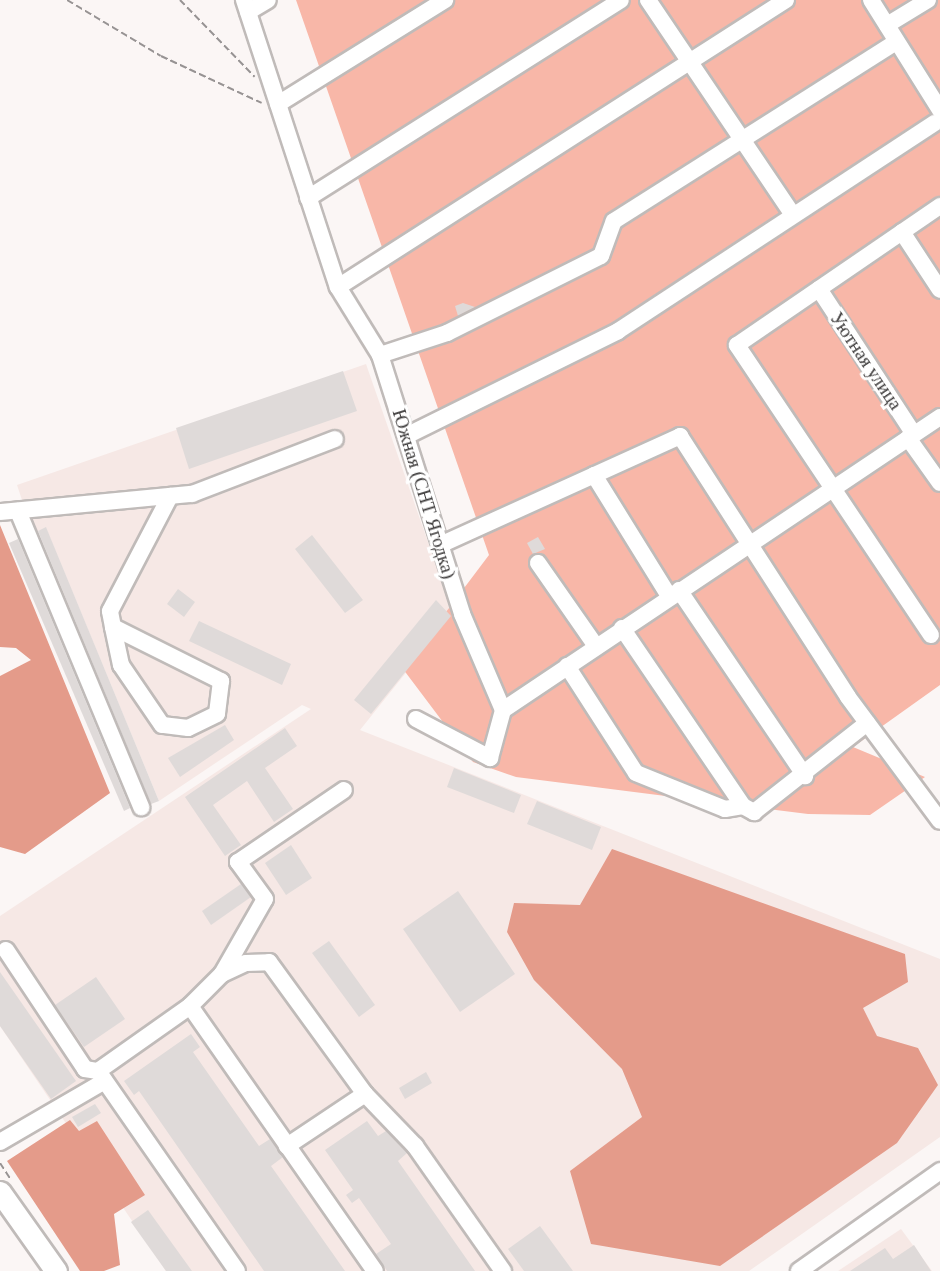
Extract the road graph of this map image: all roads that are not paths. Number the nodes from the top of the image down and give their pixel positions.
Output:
1 (268, 0) edge
2 (445, 0) edge
3 (621, 0) edge
4 (648, 0) edge
5 (786, 0) edge
6 (871, 0) edge
7 (928, 0) edge
8 (246, 6) edge
9 (887, 25) junction
10 (896, 42) junction
11 (689, 64) junction
12 (279, 106) junction
13 (937, 117) edge
14 (743, 138) junction
15 (308, 198) junction
16 (940, 206) edge
17 (793, 215) junction
18 (902, 232) junction
19 (338, 287) junction
20 (818, 289) junction
21 (940, 290) edge
22 (380, 355) junction
23 (940, 417) edge
24 (406, 436) junction
25 (911, 436) junction
26 (335, 439) dead end
27 (594, 475) junction
28 (940, 483) edge
29 (829, 490) junction
30 (170, 496) junction
31 (18, 511) junction
32 (0, 512) edge
33 (749, 542) junction
34 (440, 545) junction
35 (538, 563) dead end
36 (674, 593) junction
37 (113, 627) junction
38 (622, 628) junction
39 (931, 635) dead end
40 (596, 646) junction
41 (567, 666) junction
42 (503, 710) junction
43 (416, 719) dead end
44 (867, 723) junction
45 (805, 776) junction
46 (344, 790) dead end
47 (743, 806) junction
48 (141, 807) dead end
49 (940, 821) edge
50 (6, 950) dead end
51 (222, 974) junction
52 (190, 1006) junction
53 (102, 1076) junction
54 (365, 1094) junction
55 (0, 1142) edge
56 (288, 1146) junction
57 (935, 1175) edge
58 (0, 1192) edge
59 (940, 1193) edge
60 (55, 1271) edge
61 (237, 1271) edge
62 (375, 1271) edge
63 (503, 1271) edge
64 (799, 1271) edge

1 - 8 street
2 - 12 street
3 - 15 street
4 - 11 street
5 - 11 street
6 - 9 street
7 - 9 street
8 - 12 street, Южная (СНТ Ягодка)
9 - 10 street
10 - 13 street
10 - 14 street
11 - 14 street
11 - 19 street
12 - 15 street, Южная (СНТ Ягодка)
13 - 17 street
14 - 17 street
14 - 22 street
15 - 19 street, Южная (СНТ Ягодка)
16 - 18 street
17 - 24 street
18 - 20 street
18 - 21 street
19 - 22 street, Южная (СНТ Ягодка)
20 - 25 street, Уютная улица
20 - 29 street
22 - 24 street, Южная (СНТ Ягодка)
23 - 25 street
24 - 34 street, Южная (СНТ Ягодка)
25 - 28 street, Уютная улица
25 - 29 street
26 - 30 street
27 - 33 street
27 - 34 street
27 - 36 street
29 - 33 street
29 - 39 street
30 - 31 street
30 - 37 street
31 - 32 street
31 - 48 street
33 - 36 street
33 - 44 street
34 - 42 street, Южная (СНТ Ягодка)
35 - 40 street
36 - 38 street
36 - 45 street
37 - 37 street
38 - 40 street
38 - 47 street
40 - 41 street
41 - 42 street
41 - 47 street
42 - 43 street
44 - 45 street
44 - 49 street
45 - 47 street
46 - 51 street
50 - 53 street
51 - 52 street
51 - 54 street
52 - 53 street
52 - 56 street
53 - 55 street
53 - 61 street
54 - 56 street
54 - 63 street
56 - 62 street
57 - 59 street
57 - 64 street
58 - 60 main road

